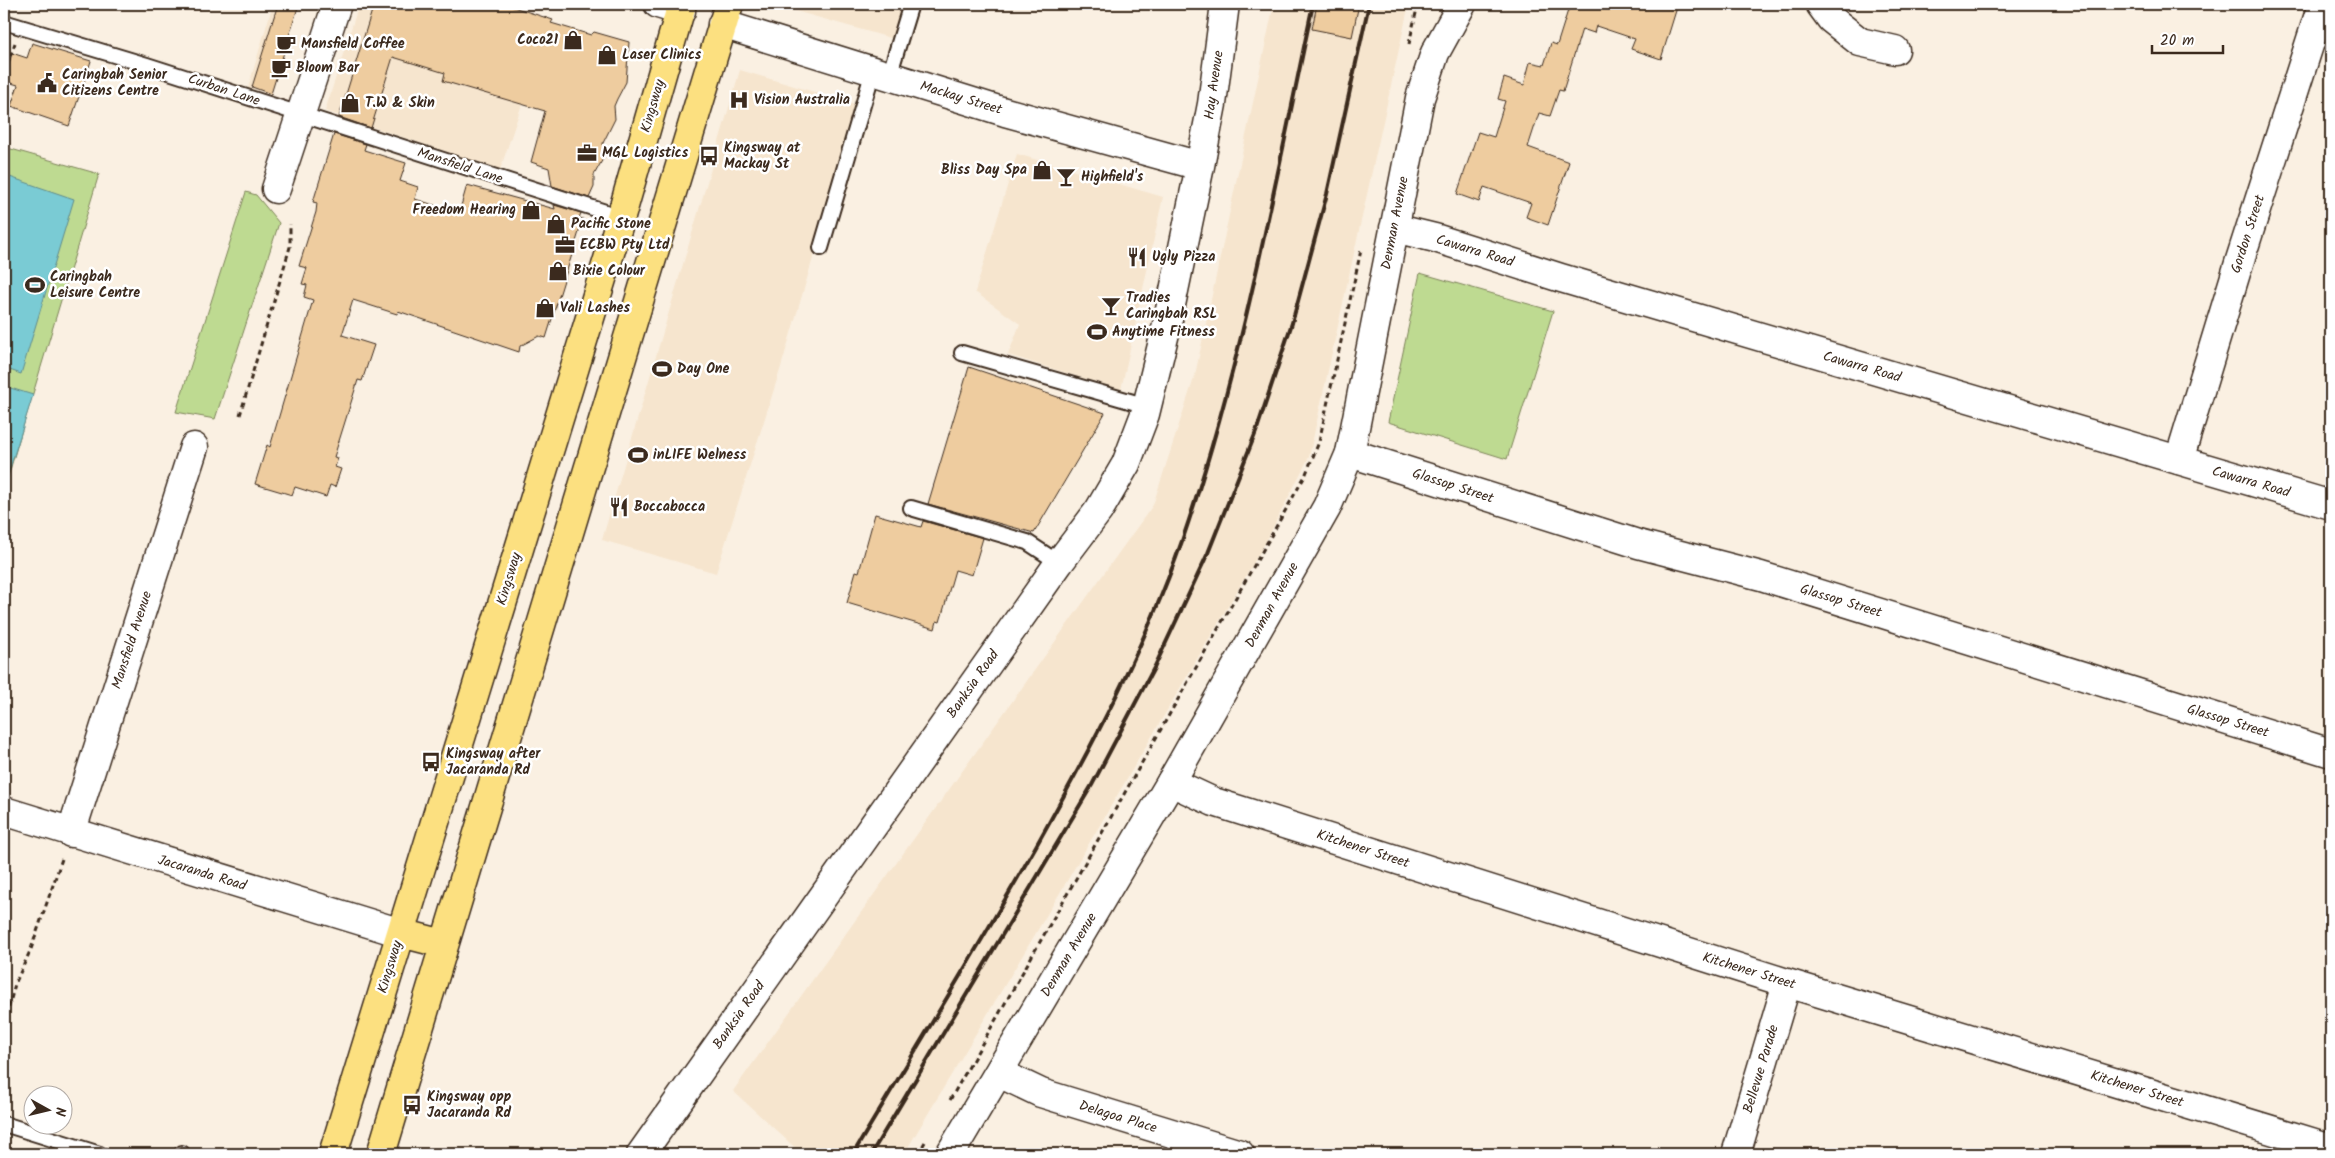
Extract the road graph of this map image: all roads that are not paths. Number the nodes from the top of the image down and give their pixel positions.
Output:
1 (337, 4) edge
2 (911, 4) edge
3 (1225, 4) edge
4 (1462, 4) edge
5 (1820, 4) edge
6 (674, 6) edge
7 (2321, 8) dead end
8 (726, 14) edge
9 (5, 26) edge
10 (1895, 50) dead end
11 (881, 73) junction
12 (300, 115) junction
13 (1200, 166) junction
14 (276, 189) dead end
15 (621, 217) junction
16 (1394, 228) junction
17 (821, 248) dead end
18 (962, 353) dead end
19 (1147, 406) junction
20 (194, 447) dead end
21 (1350, 453) junction
22 (2179, 460) junction
23 (2331, 505) edge
24 (911, 508) dead end
25 (1059, 563) junction
26 (2331, 753) edge
27 (1171, 782) junction
28 (4, 811) edge
29 (71, 833) junction
30 (401, 933) junction
31 (444, 944) junction
32 (1787, 983) junction
33 (999, 1072) junction
34 (4, 1124) edge
35 (2331, 1148) edge
36 (100, 1154) edge
37 (333, 1154) edge
38 (381, 1154) edge
39 (641, 1154) edge
40 (950, 1154) edge
41 (1240, 1154) edge
42 (1736, 1154) edge

1 - 12 street
2 - 11 lane
3 - 13 street, Hay Avenue
4 - 16 street, Denman Avenue
5 - 10 street
6 - 8 main road
6 - 15 main road, Kingsway
7 - 22 street, Gordon Street
8 - 11 street, Mackay Street
8 - 31 main road
9 - 12 lane, Curban Lane
11 - 13 street, Mackay Street
11 - 17 lane
12 - 14 street
12 - 15 lane, Mansfield Lane
13 - 19 street, Banksia Road
15 - 30 main road, Kingsway
16 - 21 street, Denman Avenue
16 - 22 street, Cawarra Road
18 - 19 lane
19 - 25 street, Banksia Road
20 - 29 street, Mansfield Avenue
21 - 26 street, Glassop Street
21 - 27 street, Denman Avenue
22 - 23 street, Cawarra Road
24 - 25 lane
25 - 39 street, Banksia Road
27 - 32 street, Kitchener Street
27 - 33 street, Denman Avenue
28 - 29 street, Jacaranda Road
29 - 30 street, Jacaranda Road
30 - 31 main road
30 - 37 main road, Kingsway
31 - 38 main road
32 - 35 street, Kitchener Street
32 - 42 street, Bellevue Parade
33 - 40 street, Denman Avenue
33 - 41 street, Delagoa Place
34 - 36 lane

